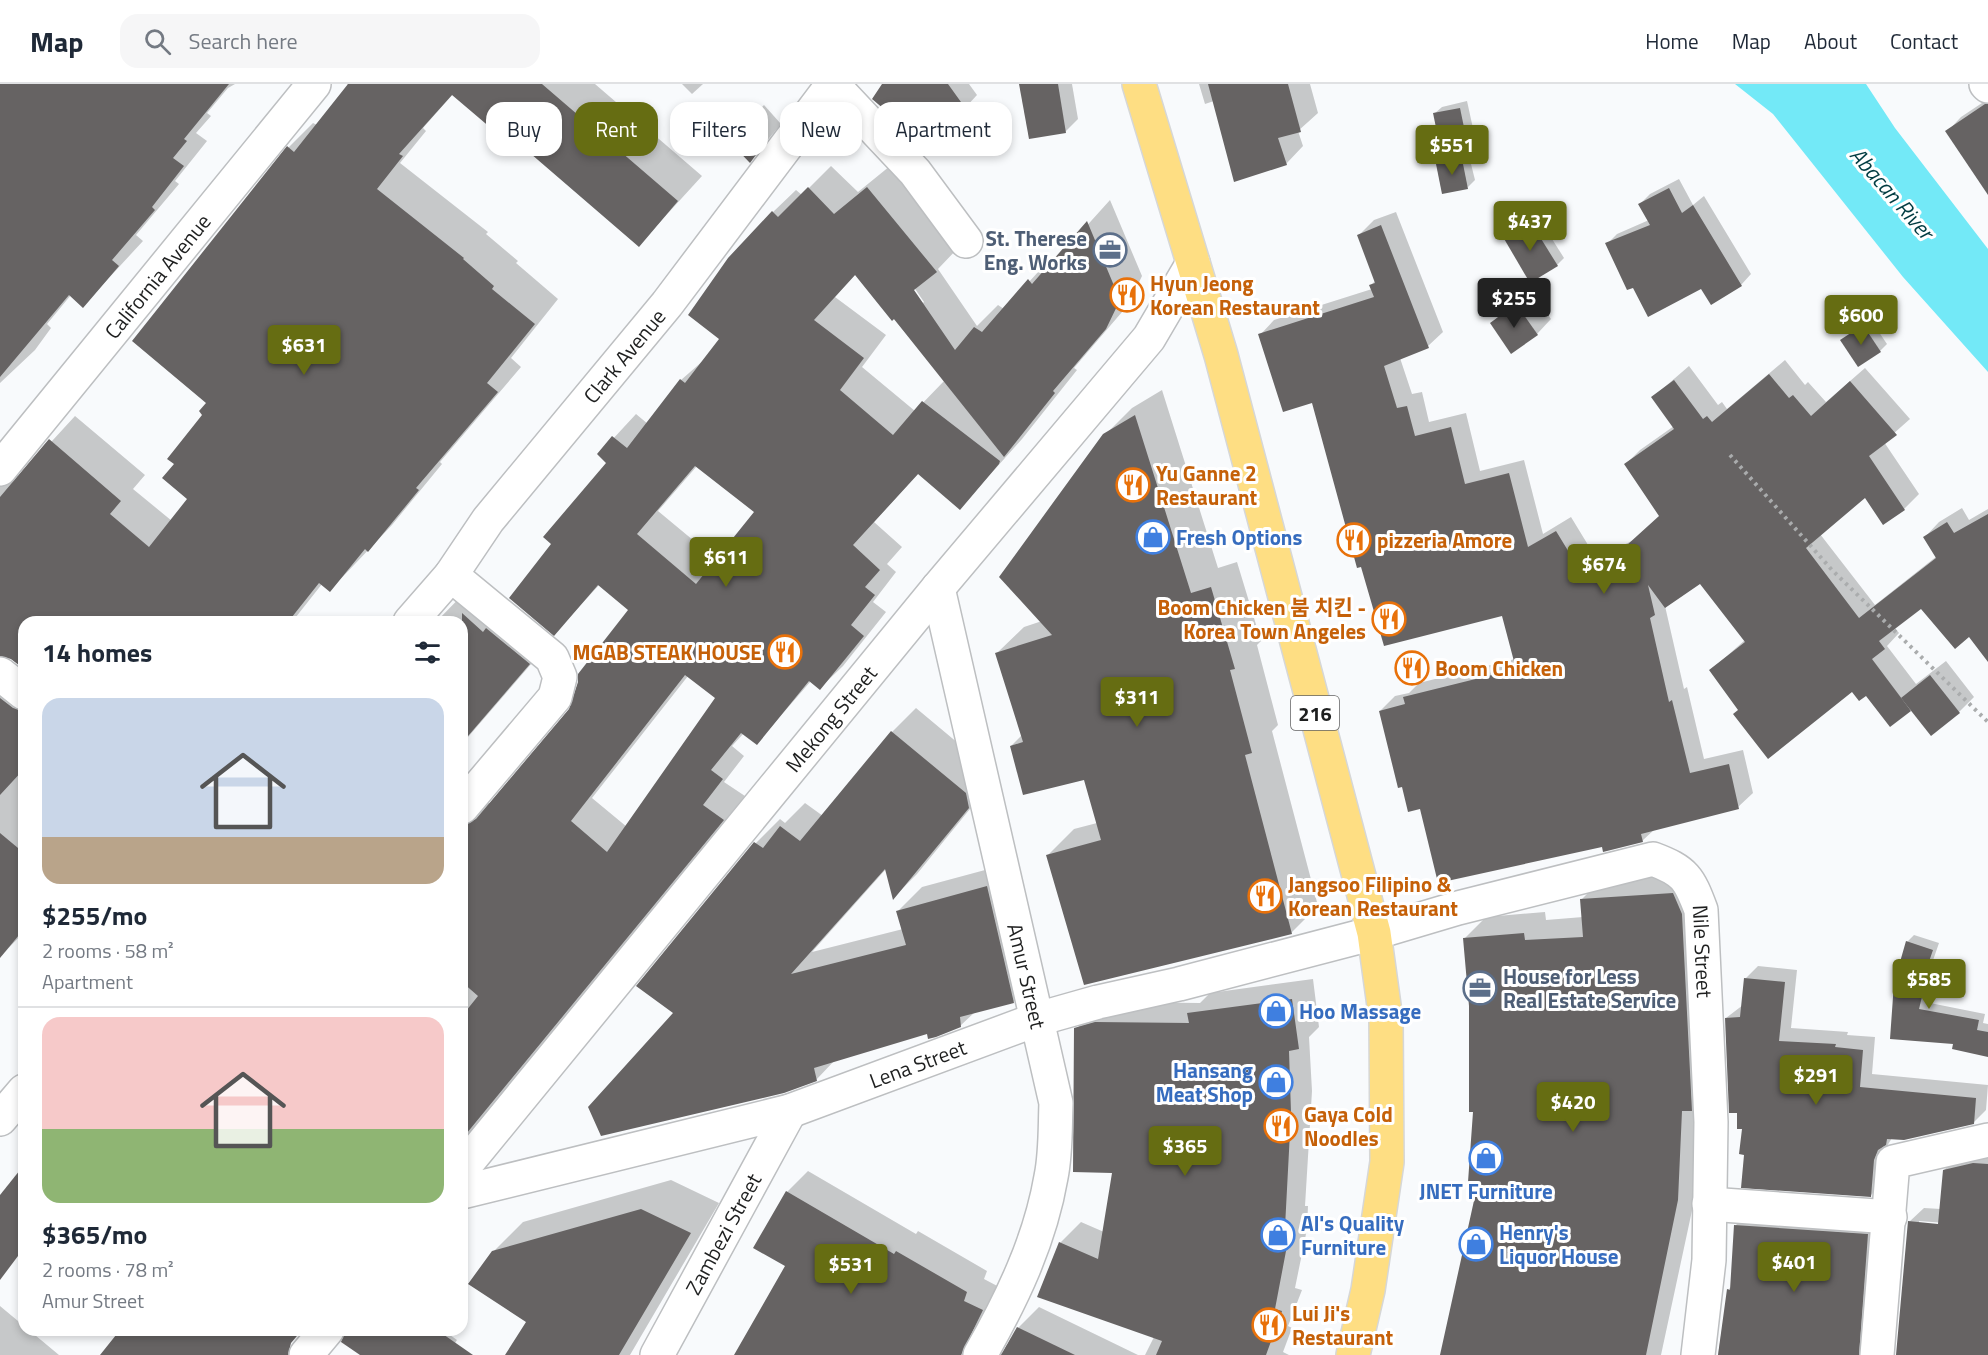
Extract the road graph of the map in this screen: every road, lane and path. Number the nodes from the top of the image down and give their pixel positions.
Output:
1 (314, 84) edge
2 (1139, 84) edge
3 (823, 88) edge
4 (966, 241) dead end
5 (1193, 263) junction
6 (1730, 455) dead end
7 (0, 469) edge
8 (451, 575) junction
9 (938, 588) junction
10 (415, 616) edge
11 (0, 674) edge
12 (18, 688) edge
13 (1988, 722) edge
14 (468, 800) edge
15 (1374, 933) junction
16 (1038, 1019) junction
17 (18, 1097) edge
18 (790, 1112) junction
19 (0, 1119) edge
20 (1988, 1140) edge
21 (468, 1162) edge
22 (468, 1191) edge
23 (1709, 1204) junction
24 (1890, 1217) junction
25 (322, 1336) edge
26 (306, 1355) edge
27 (657, 1355) edge
28 (980, 1355) edge
29 (1353, 1355) edge
30 (1698, 1355) edge
31 (1877, 1355) edge

1 - 7 street, California Avenue
2 - 5 main road, 216
3 - 4 street
3 - 8 street, Clark Avenue
5 - 9 street, Mekong Street
5 - 15 main road, 216
6 - 13 path
8 - 10 street, Clark Avenue
8 - 14 street
9 - 16 street, Amur Street
9 - 21 street, Mekong Street
11 - 12 street
15 - 16 street, Lena Street
15 - 23 street, Nile Street
15 - 29 main road, 216
16 - 18 street, Lena Street
16 - 28 street, Amur Street
17 - 19 street
18 - 22 street, Lena Street
18 - 27 street, Zambezi Street
20 - 24 street
23 - 24 street
23 - 30 street, Nile Street
24 - 31 street
25 - 26 street

